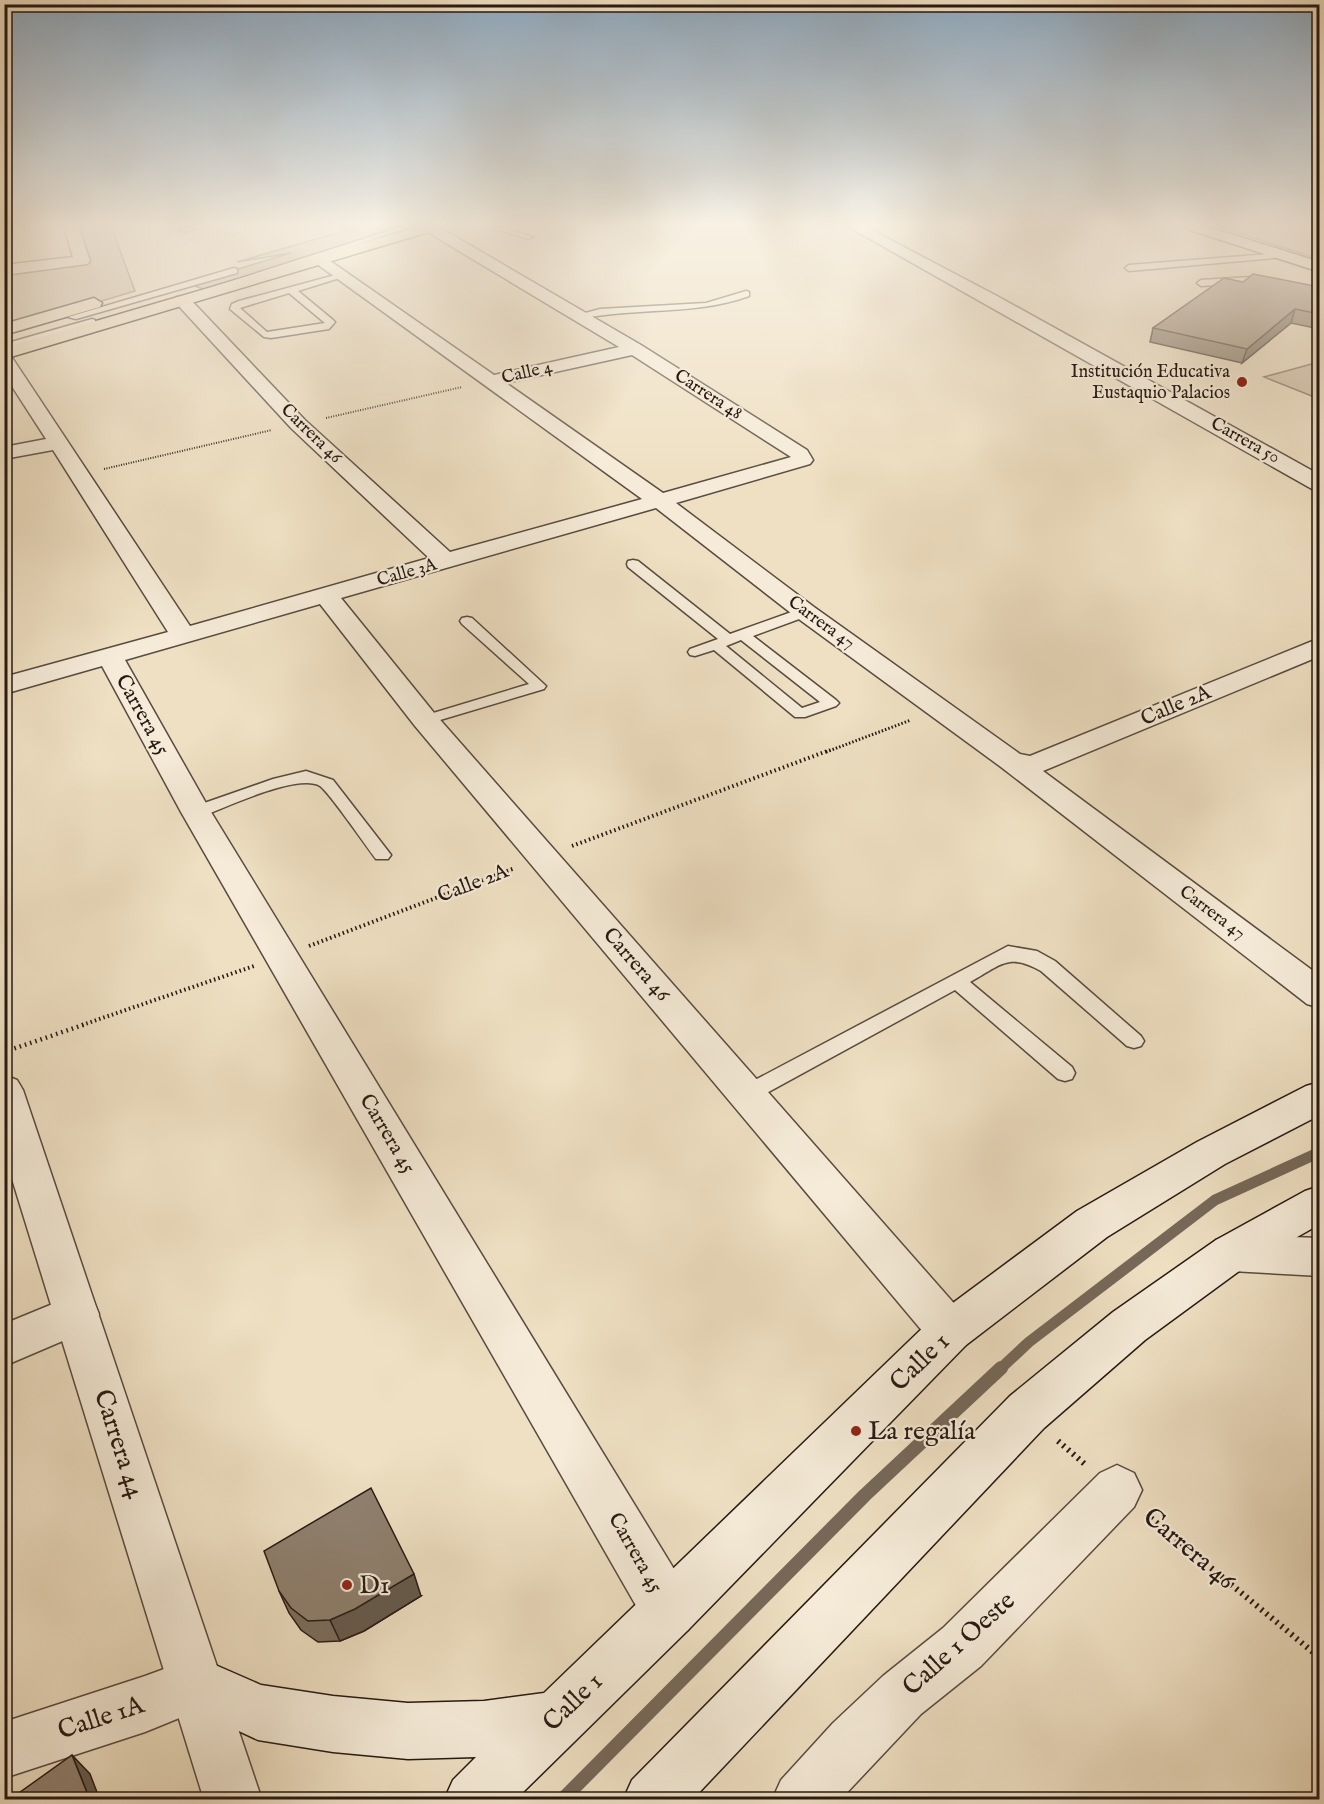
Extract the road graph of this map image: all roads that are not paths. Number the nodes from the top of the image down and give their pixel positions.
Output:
1 (75, 310) edge
2 (87, 310) edge
3 (134, 310) edge
4 (148, 310) edge
5 (192, 310) edge
6 (236, 310) edge
7 (316, 310) edge
8 (390, 310) edge
9 (569, 310) edge
10 (610, 310) edge
11 (1012, 310) edge
12 (1034, 310) edge
13 (579, 316) junction
14 (4, 330) edge
15 (4, 335) edge
16 (4, 347) edge
17 (635, 349) junction
18 (4, 354) edge
19 (4, 359) edge
20 (490, 381) junction
21 (58, 443) junction
22 (4, 453) edge
23 (800, 454) joint
24 (1320, 468) edge
25 (1320, 483) edge
26 (660, 501) junction
27 (446, 561) junction
28 (633, 564) dead end
29 (326, 595) junction
30 (805, 612) junction
31 (467, 621) dead end
32 (183, 635) junction
33 (745, 636) junction
34 (723, 643) junction
35 (1320, 646) edge
36 (695, 652) dead end
37 (110, 656) junction
38 (4, 686) edge
39 (425, 720) junction
40 (1025, 768) junction
41 (196, 812) junction
42 (382, 855) dead end
43 (956, 981) junction
44 (1320, 995) edge
45 (1134, 1041) dead end
46 (1065, 1072) dead end
47 (4, 1090) edge
48 (747, 1094) junction
49 (1320, 1097) edge
50 (1320, 1203) edge
51 (1231, 1253) junction
52 (1320, 1257) edge
53 (77, 1314) junction
54 (950, 1331) junction
55 (4, 1344) edge
56 (1117, 1490) road end
57 (669, 1611) junction
58 (197, 1684) junction
59 (556, 1719) junction
60 (4, 1750) edge
61 (233, 1800) edge
62 (473, 1800) edge
63 (651, 1800) edge
64 (801, 1800) edge

1 - 14 main road
2 - 15 lane
3 - 16 lane
4 - 18 main road
5 - 27 street, Carrera 46
6 - 7 lane
8 - 20 street, Carrera 47
9 - 13 street, Carrera 48
10 - 13 lane
11 - 25 street, Carrera 50
12 - 24 street, Carrera 50
13 - 17 street, Carrera 48
17 - 20 street, Calle 4
17 - 23 street, Carrera 48
19 - 21 street
20 - 26 street, Carrera 47
21 - 22 street
21 - 32 street
23 - 26 street, Calle 3A
26 - 27 street, Calle 3A
26 - 30 street, Carrera 47
27 - 29 street, Calle 3A
28 - 34 lane
29 - 32 street, Calle 3A
29 - 39 street, Carrera 46
30 - 33 lane
30 - 40 street, Carrera 47
31 - 39 lane
32 - 37 street, Calle 3A
33 - 34 lane
33 - 34 lane
34 - 36 lane
35 - 40 street, Calle 2A
37 - 38 street, Calle 3A
37 - 41 street, Carrera 45
39 - 48 street, Carrera 46
40 - 44 street, Carrera 47
41 - 42 lane
41 - 57 street, Carrera 45
43 - 45 lane
43 - 46 lane
43 - 48 lane
47 - 53 street, Carrera 44
48 - 54 street, Carrera 46
49 - 54 street, Calle 1
50 - 51 street
51 - 52 street
51 - 63 street
53 - 55 street
53 - 58 street, Carrera 44
54 - 57 street, Calle 1
56 - 64 street, Calle 1 Oeste
57 - 59 street, Calle 1
58 - 59 street
58 - 60 street, Calle 1A
58 - 61 street, Carrera 44
59 - 62 street, Calle 1

